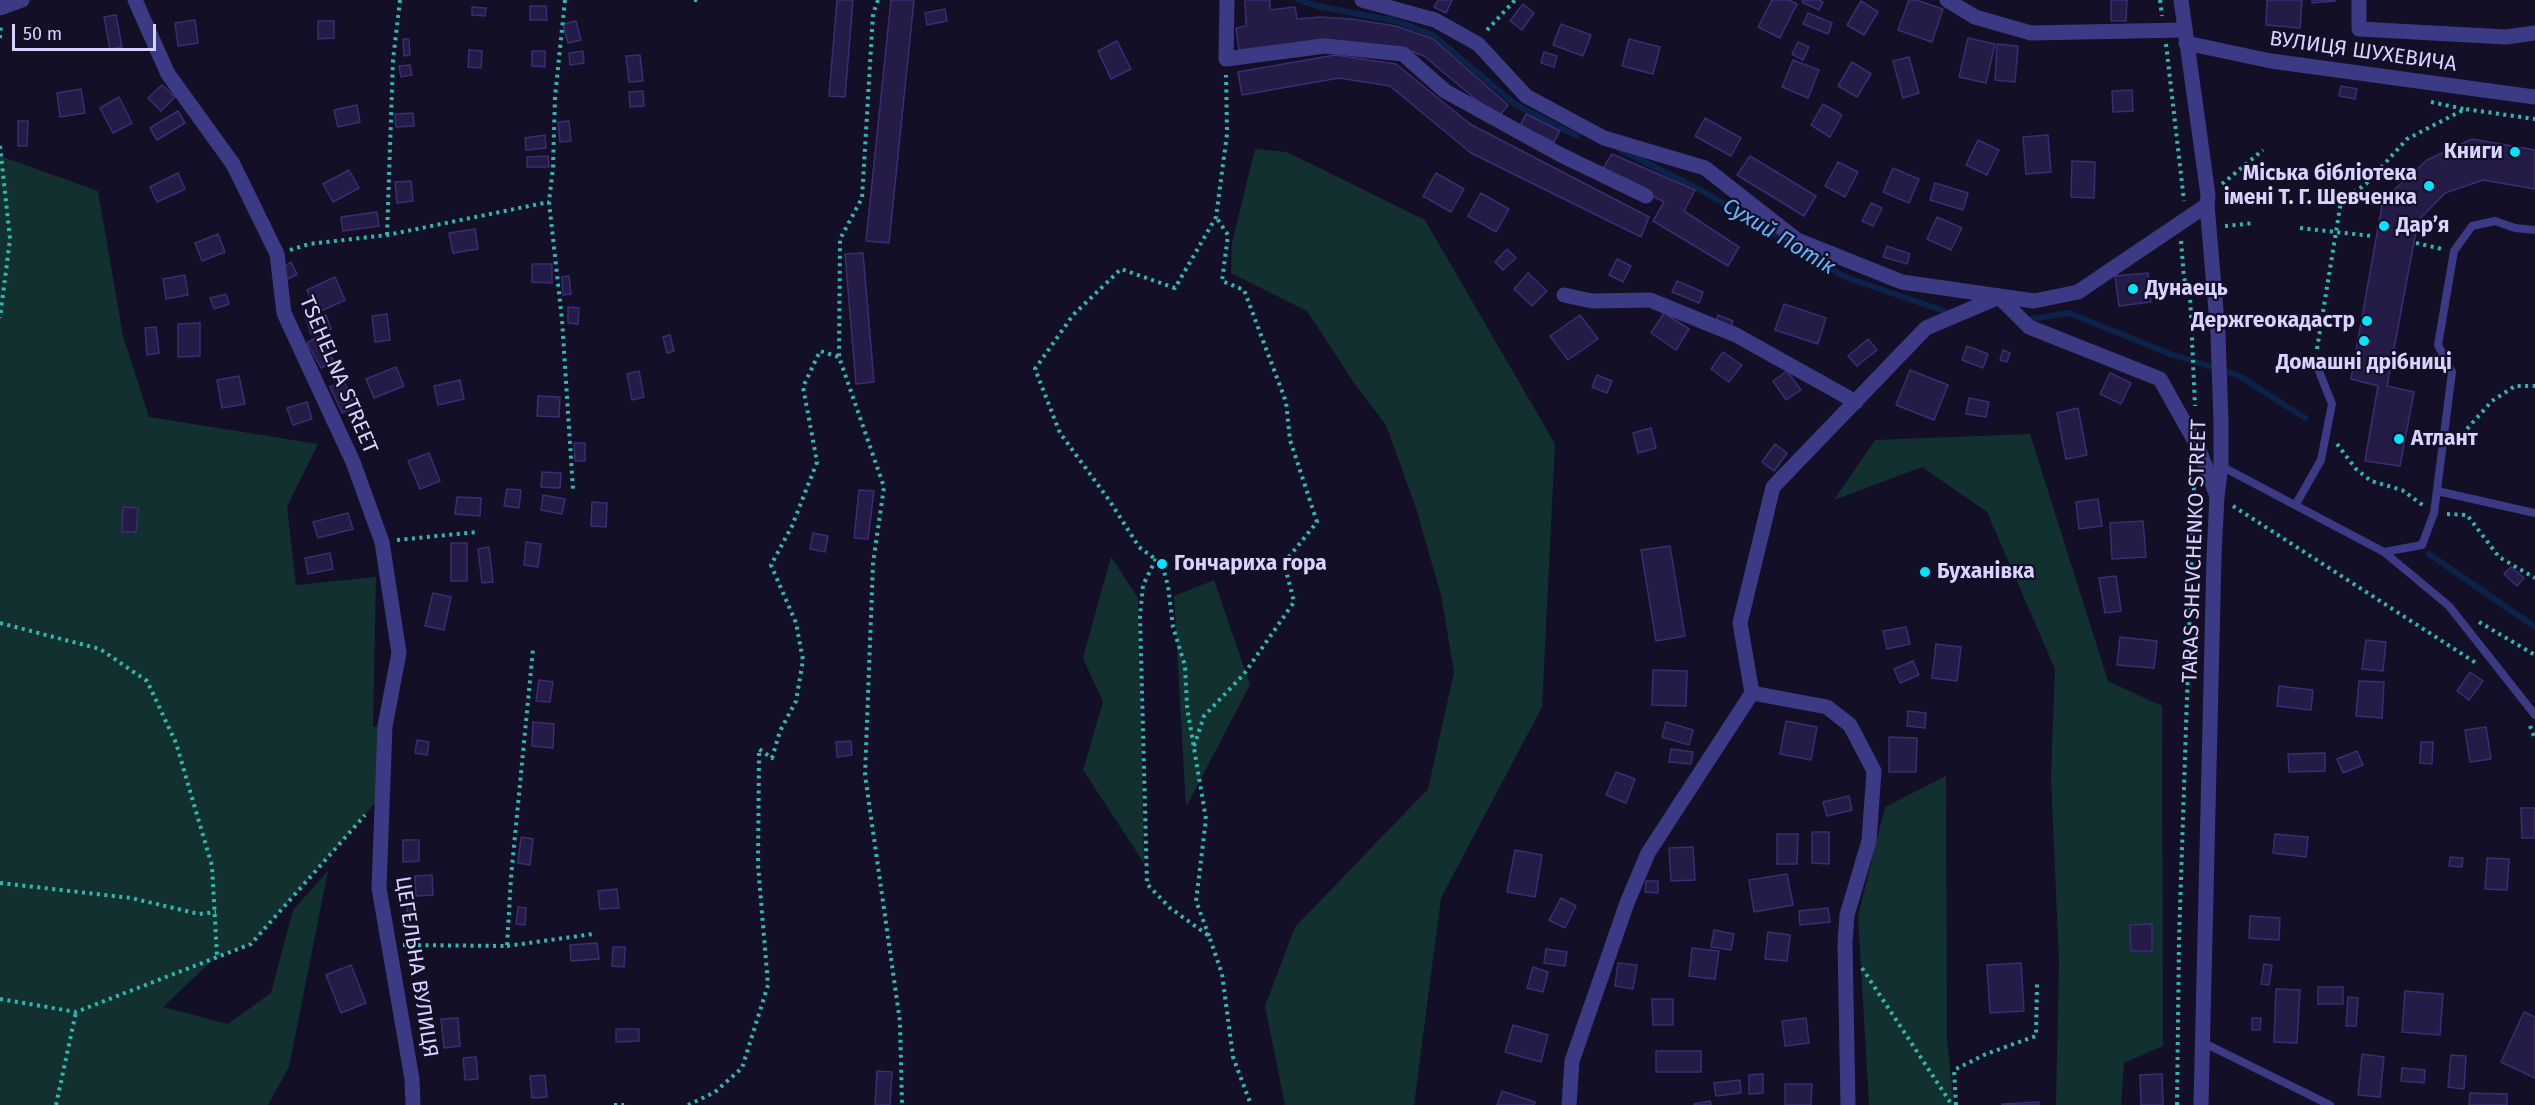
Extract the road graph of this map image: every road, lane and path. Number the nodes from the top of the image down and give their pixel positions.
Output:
1 (22, 0) edge
2 (135, 0) edge
3 (400, 0) edge
4 (565, 0) edge
5 (694, 0) edge
6 (701, 0) edge
7 (878, 0) edge
8 (1227, 0) edge
9 (1362, 0) edge
10 (1515, 0) edge
11 (1947, 0) edge
12 (2160, 0) edge
13 (2181, 0) edge
14 (2359, 0) edge
15 (0, 8) edge
16 (2164, 31) junction
17 (2535, 33) edge
18 (2185, 36) junction
19 (1478, 44) junction
20 (1226, 59) junction
21 (2535, 97) edge
22 (2535, 119) edge
23 (0, 146) edge
24 (2263, 150) dead end
25 (1646, 196) dead end
26 (2208, 200) junction
27 (549, 202) junction
28 (1216, 217) junction
29 (2254, 223) dead end
30 (2180, 224) junction
31 (2209, 228) junction
32 (2301, 228) dead end
33 (2535, 230) edge
34 (2336, 231) junction
35 (387, 235) junction
36 (2372, 236) dead end
37 (2416, 243) dead end
38 (2454, 251) junction
39 (277, 254) junction
40 (1564, 295) dead end
41 (1999, 297) junction
42 (0, 318) edge
43 (839, 357) junction
44 (2315, 361) joint
45 (2535, 386) edge
46 (1856, 402) junction
47 (2196, 417) dead end
48 (2442, 456) junction
49 (2221, 466) junction
50 (2194, 482) dead end
51 (573, 490) dead end
52 (2437, 491) junction
53 (2217, 496) junction
54 (2296, 504) junction
55 (2535, 513) edge
56 (478, 532) dead end
57 (382, 542) junction
58 (2384, 552) junction
59 (1156, 559) junction
60 (2449, 606) junction
61 (0, 623) edge
62 (533, 649) dead end
63 (2535, 655) edge
64 (2479, 665) dead end
65 (1752, 693) junction
66 (2535, 715) edge
67 (1194, 747) junction
68 (383, 794) junction
69 (0, 883) edge
70 (216, 912) junction
71 (593, 934) dead end
72 (1209, 936) junction
73 (1845, 943) junction
74 (387, 945) junction
75 (507, 946) junction
76 (217, 956) junction
77 (2037, 983) dead end
78 (0, 999) edge
79 (76, 1012) junction
80 (2202, 1042) junction
81 (616, 1104) edge
82 (56, 1105) edge
83 (413, 1105) edge
84 (624, 1105) edge
85 (688, 1105) edge
86 (902, 1105) edge
87 (1251, 1105) edge
88 (1569, 1105) edge
89 (1848, 1105) edge
90 (1954, 1105) edge
91 (2177, 1105) edge
92 (2201, 1105) edge
93 (2330, 1105) edge

1 - 15 street
2 - 39 street, TSEHELNA STREET
3 - 35 path
4 - 27 path
5 - 6 path
7 - 43 path
8 - 20 street
9 - 19 street
10 - 19 path
11 - 16 street, ВУЛИЦЯ ШУХЕВИЧА
12 - 16 path
13 - 18 street, TARAS SHEVCHENKO STREET
14 - 17 street
16 - 18 street, ВУЛИЦЯ ШУХЕВИЧА
16 - 26 path
18 - 21 street, ВУЛИЦЯ ШУХЕВИЧА
18 - 26 street, TARAS SHEVCHENKO STREET
19 - 41 street
20 - 25 street
20 - 28 path
22 - 34 path
23 - 42 path
24 - 26 path
26 - 30 street
26 - 31 street, TARAS SHEVCHENKO STREET
27 - 35 path
27 - 51 path
28 - 59 path
28 - 67 path
29 - 31 path
30 - 41 street
30 - 47 path
31 - 49 street, TARAS SHEVCHENKO STREET
32 - 34 path
33 - 38 lane
34 - 36 path
34 - 44 path
35 - 39 path
37 - 38 path
38 - 48 lane
39 - 57 street, TSEHELNA STREET
40 - 46 street
41 - 46 street
41 - 53 street
43 - 85 path
43 - 86 path
44 - 54 lane
45 - 48 path
46 - 65 street
48 - 52 lane
49 - 53 street, TARAS SHEVCHENKO STREET
49 - 54 lane
50 - 91 path
52 - 55 lane
52 - 58 lane
53 - 64 path
53 - 80 street, TARAS SHEVCHENKO STREET
54 - 58 lane
56 - 57 path
57 - 68 street, TSEHELNA STREET
58 - 60 lane
59 - 67 path
59 - 72 path
60 - 63 path
60 - 66 lane
61 - 70 path
62 - 75 path
65 - 73 street
65 - 88 street
67 - 72 path
68 - 74 street, ЦЕГЕЛЬНА ВУЛИЦЯ
68 - 76 path
69 - 70 path
70 - 76 path
71 - 75 path
72 - 87 path
73 - 89 street
73 - 90 path
74 - 75 path
74 - 83 street, ЦЕГЕЛЬНА ВУЛИЦЯ
76 - 79 path
77 - 90 path
78 - 79 path
79 - 82 path
80 - 92 street, TARAS SHEVCHENKO STREET
80 - 93 lane
81 - 84 path

